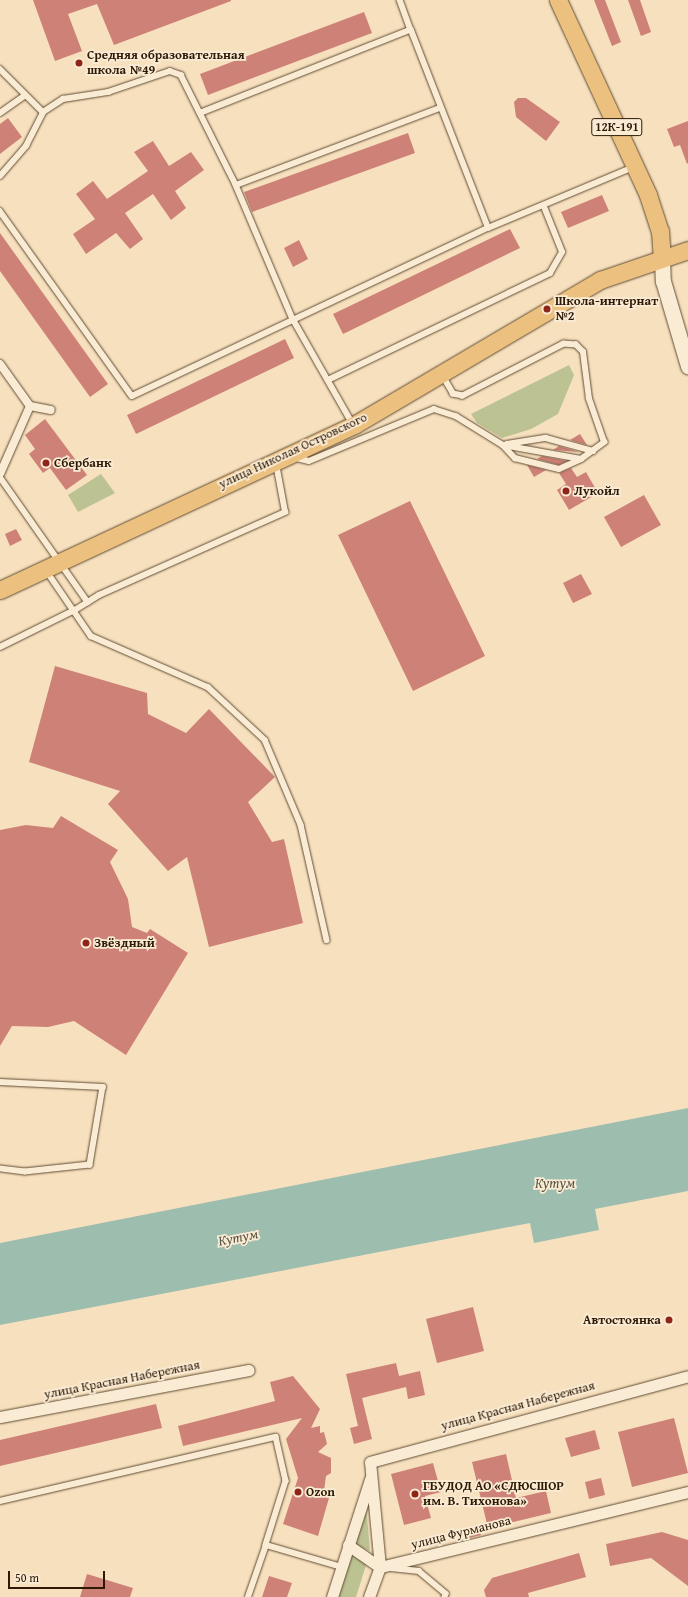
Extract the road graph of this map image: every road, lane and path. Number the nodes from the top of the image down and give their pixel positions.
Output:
1 (400, 0) edge
2 (558, 0) edge
3 (411, 30) junction
4 (0, 69) edge
5 (24, 96) junction
6 (440, 108) junction
7 (42, 112) junction
8 (0, 113) edge
9 (202, 113) junction
10 (635, 167) junction
11 (0, 176) edge
12 (236, 185) junction
13 (544, 207) junction
14 (0, 211) edge
15 (488, 228) junction
16 (688, 250) edge
17 (662, 258) junction
18 (293, 318) junction
19 (0, 364) edge
20 (688, 366) edge
21 (440, 372) junction
22 (330, 379) junction
23 (30, 406) junction
24 (52, 410) dead end
25 (354, 424) junction
26 (503, 444) junction
27 (593, 451) junction
28 (280, 458) junction
29 (581, 460) junction
30 (0, 476) edge
31 (51, 565) junction
32 (0, 590) edge
33 (88, 602) junction
34 (76, 610) junction
35 (0, 647) edge
36 (327, 940) dead end
37 (0, 1082) edge
38 (0, 1169) edge
39 (249, 1370) dead end
40 (688, 1378) edge
41 (0, 1417) edge
42 (371, 1476) junction
43 (688, 1492) edge
44 (0, 1501) edge
45 (266, 1545) junction
46 (348, 1545) junction
47 (342, 1567) junction
48 (380, 1567) junction
49 (248, 1597) edge
50 (332, 1597) edge
51 (369, 1597) edge
52 (445, 1597) edge

1 - 3 lane
2 - 10 main road, 12К-191
3 - 6 lane
3 - 9 lane
4 - 5 lane
5 - 7 lane
5 - 8 lane
6 - 12 lane
6 - 15 lane
7 - 9 lane
7 - 11 lane
9 - 12 lane
10 - 13 lane
10 - 17 main road, 12К-191
12 - 18 lane
13 - 15 lane
13 - 22 lane
14 - 18 lane
15 - 18 lane
16 - 17 main road, улица Николая Островского
17 - 20 main road
17 - 21 main road, улица Николая Островского
18 - 22 lane
19 - 23 street
21 - 25 main road, улица Николая Островского
21 - 27 lane
22 - 25 lane
23 - 24 street
23 - 30 street
25 - 28 main road, улица Николая Островского
26 - 27 lane
26 - 28 lane
26 - 29 lane
26 - 29 lane
27 - 29 lane
28 - 31 main road, улица Николая Островского
28 - 33 lane
30 - 31 lane
31 - 32 main road, улица Николая Островского
31 - 33 lane
31 - 34 lane
33 - 34 lane
34 - 35 lane
34 - 36 lane
37 - 38 lane
39 - 41 street, улица Красная Набережная
40 - 42 street, улица Красная Набережная
42 - 46 street
42 - 48 street
43 - 48 street, улица Фурманова
44 - 45 lane
45 - 47 lane
45 - 49 lane
46 - 47 street
46 - 48 street
47 - 50 street
48 - 51 street
48 - 52 lane

